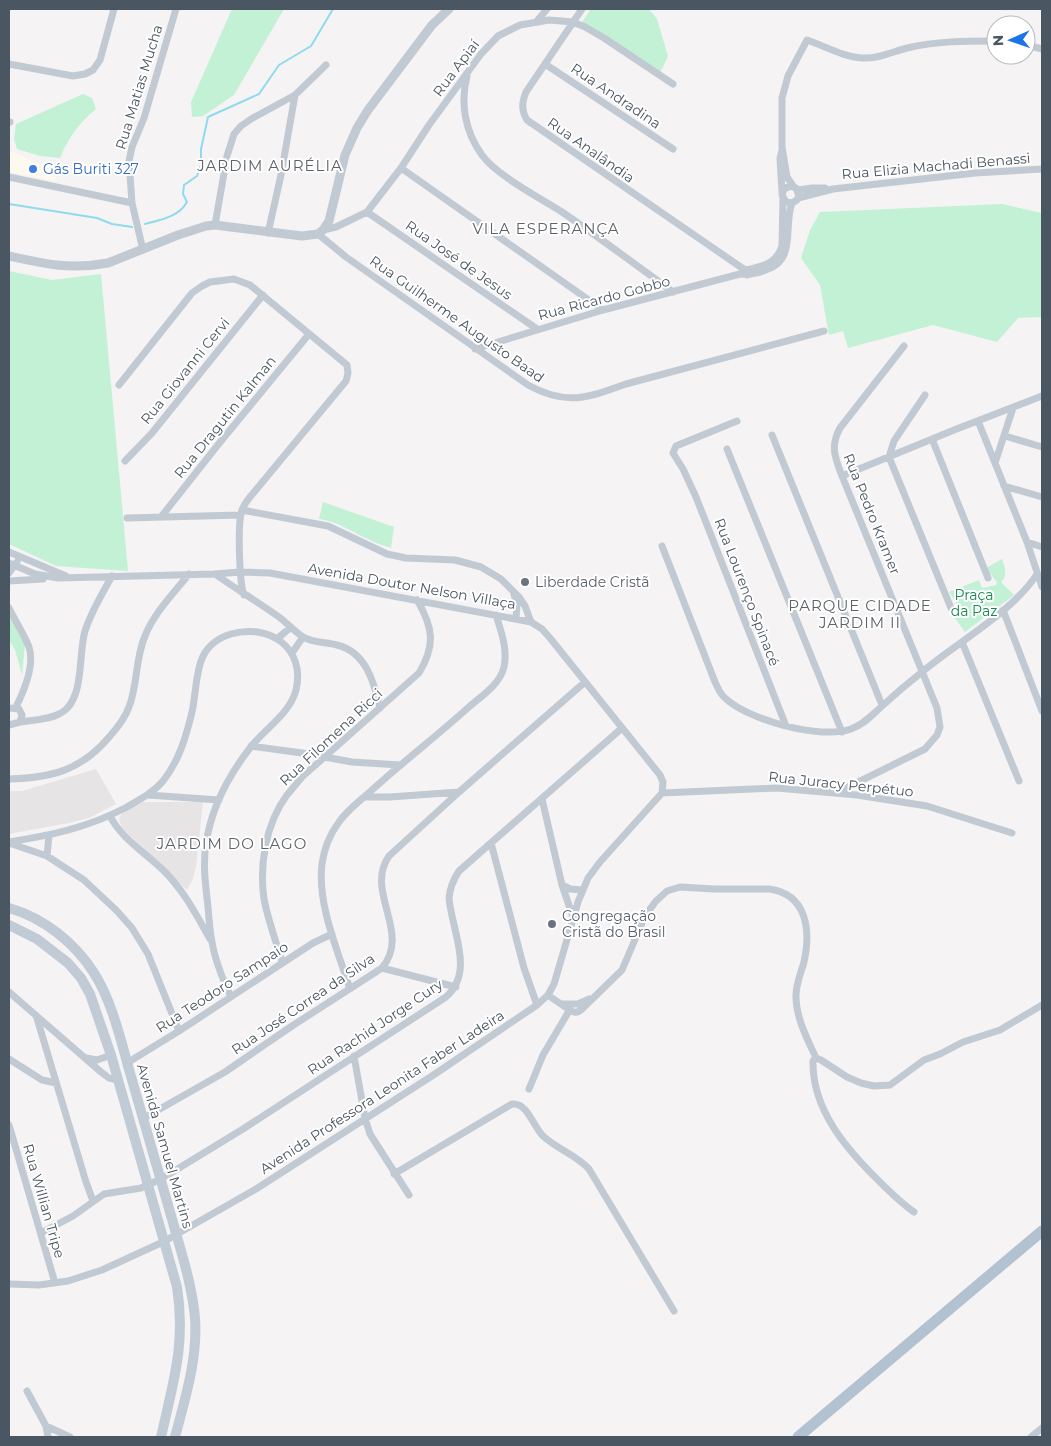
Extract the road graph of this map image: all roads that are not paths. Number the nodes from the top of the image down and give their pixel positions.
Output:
1 (114, 9) edge
2 (176, 9) edge
3 (446, 9) edge
4 (547, 9) edge
5 (582, 9) edge
6 (537, 21) junction
7 (573, 22) junction
8 (986, 41) edge
9 (9, 64) edge
10 (545, 64) junction
11 (326, 65) dead end
12 (468, 72) junction
13 (673, 84) dead end
14 (294, 95) junction
15 (782, 147) junction
16 (673, 149) dead end
17 (401, 168) junction
18 (1042, 169) edge
19 (9, 177) edge
20 (796, 188) junction
21 (833, 189) junction
22 (783, 194) junction
23 (795, 201) junction
24 (132, 203) junction
25 (366, 212) junction
26 (215, 225) junction
27 (320, 232) junction
28 (268, 233) junction
29 (143, 250) junction
30 (783, 253) junction
31 (9, 256) edge
32 (744, 273) junction
33 (673, 292) junction
34 (263, 295) junction
35 (603, 310) junction
36 (536, 330) junction
37 (824, 331) dead end
38 (309, 334) junction
39 (904, 346) dead end
40 (475, 349) junction
41 (119, 385) dead end
42 (925, 395) dead end
43 (1042, 396) edge
44 (1013, 408) junction
45 (737, 420) dead end
46 (978, 421) junction
47 (772, 435) dead end
48 (1005, 436) junction
49 (932, 439) junction
50 (1042, 447) edge
51 (727, 449) dead end
52 (889, 457) junction
53 (125, 461) dead end
54 (995, 464) junction
55 (842, 476) junction
56 (1004, 486) junction
57 (1042, 497) edge
58 (241, 512) junction
59 (161, 517) junction
60 (127, 518) dead end
61 (1027, 542) junction
62 (662, 546) dead end
63 (1042, 547) edge
64 (9, 552) edge
65 (18, 557) junction
66 (29, 562) junction
67 (12, 564) edge
68 (240, 572) junction
69 (9, 573) edge
70 (35, 574) junction
71 (189, 574) junction
72 (215, 574) junction
73 (1037, 574) junction
74 (112, 576) junction
75 (68, 577) junction
76 (58, 578) junction
77 (988, 578) dead end
78 (12, 581) edge
79 (1042, 587) edge
80 (512, 589) junction
81 (244, 595) junction
82 (417, 600) junction
83 (9, 608) edge
84 (950, 608) dead end
85 (1003, 610) junction
86 (496, 614) junction
87 (516, 618) junction
88 (531, 622) junction
89 (291, 627) junction
90 (303, 637) junction
91 (278, 638) junction
92 (962, 642) junction
93 (292, 653) junction
94 (922, 671) junction
95 (585, 682) junction
96 (882, 705) junction
97 (12, 708) edge
98 (380, 708) junction
99 (1042, 711) edge
100 (20, 722) junction
101 (9, 725) edge
102 (786, 726) junction
103 (622, 728) junction
104 (842, 732) junction
105 (251, 746) junction
106 (324, 757) junction
107 (400, 765) junction
108 (9, 779) edge
109 (1020, 781) dead end
110 (459, 792) junction
111 (662, 793) junction
112 (836, 793) junction
113 (148, 795) junction
114 (364, 797) junction
115 (220, 800) junction
116 (542, 800) junction
117 (110, 816) junction
118 (1012, 833) dead end
119 (49, 836) junction
120 (9, 842) edge
121 (491, 843) junction
122 (47, 856) junction
123 (562, 885) junction
124 (582, 890) junction
125 (9, 908) edge
126 (573, 917) junction
127 (9, 925) edge
128 (332, 934) junction
129 (212, 942) junction
130 (282, 962) junction
131 (382, 968) junction
132 (456, 987) junction
133 (350, 989) junction
134 (9, 992) edge
135 (600, 992) junction
136 (548, 995) junction
137 (231, 997) junction
138 (563, 1004) junction
139 (537, 1005) junction
140 (1042, 1005) edge
141 (570, 1010) junction
142 (36, 1015) junction
143 (179, 1031) junction
144 (124, 1051) junction
145 (111, 1055) junction
146 (354, 1056) junction
147 (86, 1058) junction
148 (816, 1058) junction
149 (9, 1059) edge
150 (129, 1068) junction
151 (118, 1080) junction
152 (56, 1083) junction
153 (529, 1089) dead end
154 (144, 1118) junction
155 (365, 1118) junction
156 (9, 1125) edge
157 (394, 1174) junction
158 (161, 1179) junction
159 (148, 1185) junction
160 (409, 1195) dead end
161 (93, 1201) junction
162 (914, 1212) dead end
163 (1042, 1231) edge
164 (41, 1233) junction
165 (177, 1235) junction
166 (163, 1242) junction
167 (9, 1284) edge
168 (55, 1284) junction
169 (674, 1311) dead end
170 (27, 1391) dead end
171 (46, 1426) junction
172 (1042, 1428) edge
173 (162, 1435) edge
174 (48, 1437) edge
175 (70, 1437) edge
176 (174, 1437) edge
177 (798, 1437) edge
178 (1031, 1437) edge

1 - 9 street
2 - 24 street, Rua Matias Mucha
3 - 27 street
4 - 6 street
5 - 7 street, Rua Analândia
6 - 7 street, Rua Apiaí
6 - 12 street, Rua Apiaí
7 - 10 street, Rua Analândia
7 - 13 street, Rua Apiaí
8 - 15 street
10 - 16 street, Rua Andradina
10 - 32 street, Rua Analândia
11 - 14 street
12 - 17 street, Rua Apiaí
12 - 33 street
14 - 26 street
14 - 28 street
15 - 20 street
15 - 22 street
17 - 25 street, Rua Apiaí
17 - 35 street
18 - 21 street, Rua Elizia Machadi Benassi
19 - 24 street
20 - 21 street, Rua Elizia Machadi Benassi
20 - 22 street
20 - 23 street
21 - 23 street, Rua Elizia Machadi Benassi
22 - 23 street
22 - 30 street
23 - 30 street
24 - 29 street, Rua Matias Mucha
25 - 27 street, Rua Apiaí
25 - 36 street, Rua José de Jesus
26 - 28 street
26 - 29 street
27 - 28 street
27 - 40 street, Rua Guilherme Augusto Baad
29 - 31 street
30 - 32 street, Rua Ricardo Gobbo
32 - 33 street, Rua Ricardo Gobbo
33 - 35 street, Rua Ricardo Gobbo
34 - 38 street
34 - 41 street
34 - 53 street, Rua Giovanni Cervi
35 - 36 street, Rua Ricardo Gobbo
36 - 40 street, Rua Ricardo Gobbo
37 - 40 street, Rua Guilherme Augusto Baad
38 - 58 street
38 - 59 street, Rua Dragutin Kalman
39 - 55 street, Rua Pedro Kramer
42 - 52 street
43 - 44 street
44 - 46 street
44 - 48 street
45 - 102 street, Rua Lourenço Spinacé
46 - 49 street
46 - 54 street
47 - 96 street
48 - 50 street
48 - 54 street
49 - 52 street
49 - 77 street
51 - 104 street
52 - 55 street
52 - 84 street
54 - 56 street
55 - 94 street, Rua Pedro Kramer
56 - 57 street
56 - 61 street
58 - 59 street
58 - 68 street
58 - 80 street
59 - 60 street
61 - 63 street
61 - 73 street
62 - 102 street
64 - 65 street, Avenida Doutor Nelson Villaça
65 - 66 street, Avenida Doutor Nelson Villaça
65 - 67 street
66 - 70 street
66 - 75 street, Avenida Doutor Nelson Villaça
67 - 69 street
67 - 70 street, Avenida Doutor Nelson Villaça
68 - 72 street, Avenida Doutor Nelson Villaça
68 - 81 street
68 - 82 street, Avenida Doutor Nelson Villaça
70 - 76 street, Avenida Doutor Nelson Villaça
70 - 78 street
71 - 72 street, Avenida Doutor Nelson Villaça
71 - 74 street, Avenida Doutor Nelson Villaça
71 - 108 street
72 - 81 street
73 - 79 street
73 - 85 street
74 - 75 street, Avenida Doutor Nelson Villaça
74 - 100 street
75 - 76 street, Avenida Doutor Nelson Villaça
76 - 78 street
80 - 87 street
80 - 88 street
81 - 89 street
82 - 86 street, Avenida Doutor Nelson Villaça
82 - 98 street, Rua Filomena Ricci
83 - 97 street
85 - 92 street
85 - 99 street
86 - 87 street, Avenida Doutor Nelson Villaça
86 - 107 street
87 - 88 street, Avenida Doutor Nelson Villaça
88 - 95 street, Avenida Doutor Nelson Villaça
89 - 90 street
89 - 91 street
90 - 93 street
90 - 98 street
91 - 93 street
91 - 113 street
92 - 94 street
92 - 109 street
93 - 105 street
94 - 96 street
94 - 112 street, Rua Pedro Kramer
95 - 103 street, Avenida Doutor Nelson Villaça
95 - 110 street, Rua José Correa da Silva
96 - 104 street
97 - 100 street
98 - 106 street, Rua Filomena Ricci
100 - 101 street
102 - 104 street
103 - 111 street, Avenida Doutor Nelson Villaça
103 - 116 street, Rua Rachid Jorge Cury
105 - 106 street
105 - 115 street
106 - 107 street
106 - 130 street, Rua Filomena Ricci
107 - 114 street
110 - 114 street
110 - 131 street, Rua José Correa da Silva
111 - 112 street, Rua Juracy Perpétuo
111 - 124 street, Avenida Professora Leonita Faber Ladeira
112 - 118 street, Rua Juracy Perpétuo
113 - 115 street
113 - 117 street
114 - 128 street
115 - 129 street
116 - 121 street, Rua Rachid Jorge Cury
116 - 123 street
117 - 119 street
117 - 129 street
119 - 120 street
119 - 122 street
120 - 122 street
121 - 132 street, Rua Rachid Jorge Cury
121 - 139 street
122 - 143 street
123 - 124 street
123 - 126 street
124 - 126 street, Avenida Professora Leonita Faber Ladeira
125 - 144 main road, Avenida Samuel Martins
126 - 136 street, Avenida Professora Leonita Faber Ladeira
127 - 145 main road, Avenida Samuel Martins
128 - 130 street, Rua Teodoro Sampaio
128 - 133 street
129 - 137 street
130 - 137 street, Rua Teodoro Sampaio
131 - 132 street
131 - 133 street, Rua José Correa da Silva
132 - 146 street, Rua Rachid Jorge Cury
133 - 154 street, Rua José Correa da Silva
134 - 142 street
135 - 138 street
135 - 141 street
135 - 148 street
136 - 138 street
136 - 139 street, Avenida Professora Leonita Faber Ladeira
137 - 143 street, Rua Teodoro Sampaio
138 - 141 street
139 - 155 street, Avenida Professora Leonita Faber Ladeira
140 - 148 street
141 - 153 street
142 - 147 street
142 - 152 street
143 - 150 street, Rua Teodoro Sampaio
144 - 145 main road
144 - 150 main road, Avenida Samuel Martins
145 - 147 street
145 - 151 main road, Avenida Samuel Martins
146 - 155 street
146 - 158 street, Rua Rachid Jorge Cury
147 - 151 street
148 - 162 street
149 - 152 street
150 - 151 main road
150 - 154 main road, Avenida Samuel Martins
151 - 159 main road, Avenida Samuel Martins
152 - 161 street
154 - 158 main road, Avenida Samuel Martins
155 - 157 street
155 - 165 street, Avenida Professora Leonita Faber Ladeira
156 - 164 street, Rua Willian Tripe
157 - 160 street
157 - 169 street
158 - 159 street, Rua Rachid Jorge Cury
158 - 165 main road, Avenida Samuel Martins
159 - 161 street, Rua Rachid Jorge Cury
159 - 166 main road, Avenida Samuel Martins
161 - 164 street, Rua Rachid Jorge Cury
163 - 177 main road
164 - 168 street, Rua Willian Tripe
165 - 166 street, Avenida Professora Leonita Faber Ladeira
165 - 176 main road, Avenida Samuel Martins
166 - 168 street, Avenida Professora Leonita Faber Ladeira
166 - 173 main road, Avenida Samuel Martins
167 - 168 street, Avenida Professora Leonita Faber Ladeira
170 - 171 street
171 - 174 street
171 - 175 street
172 - 178 street
173 - 176 main road

